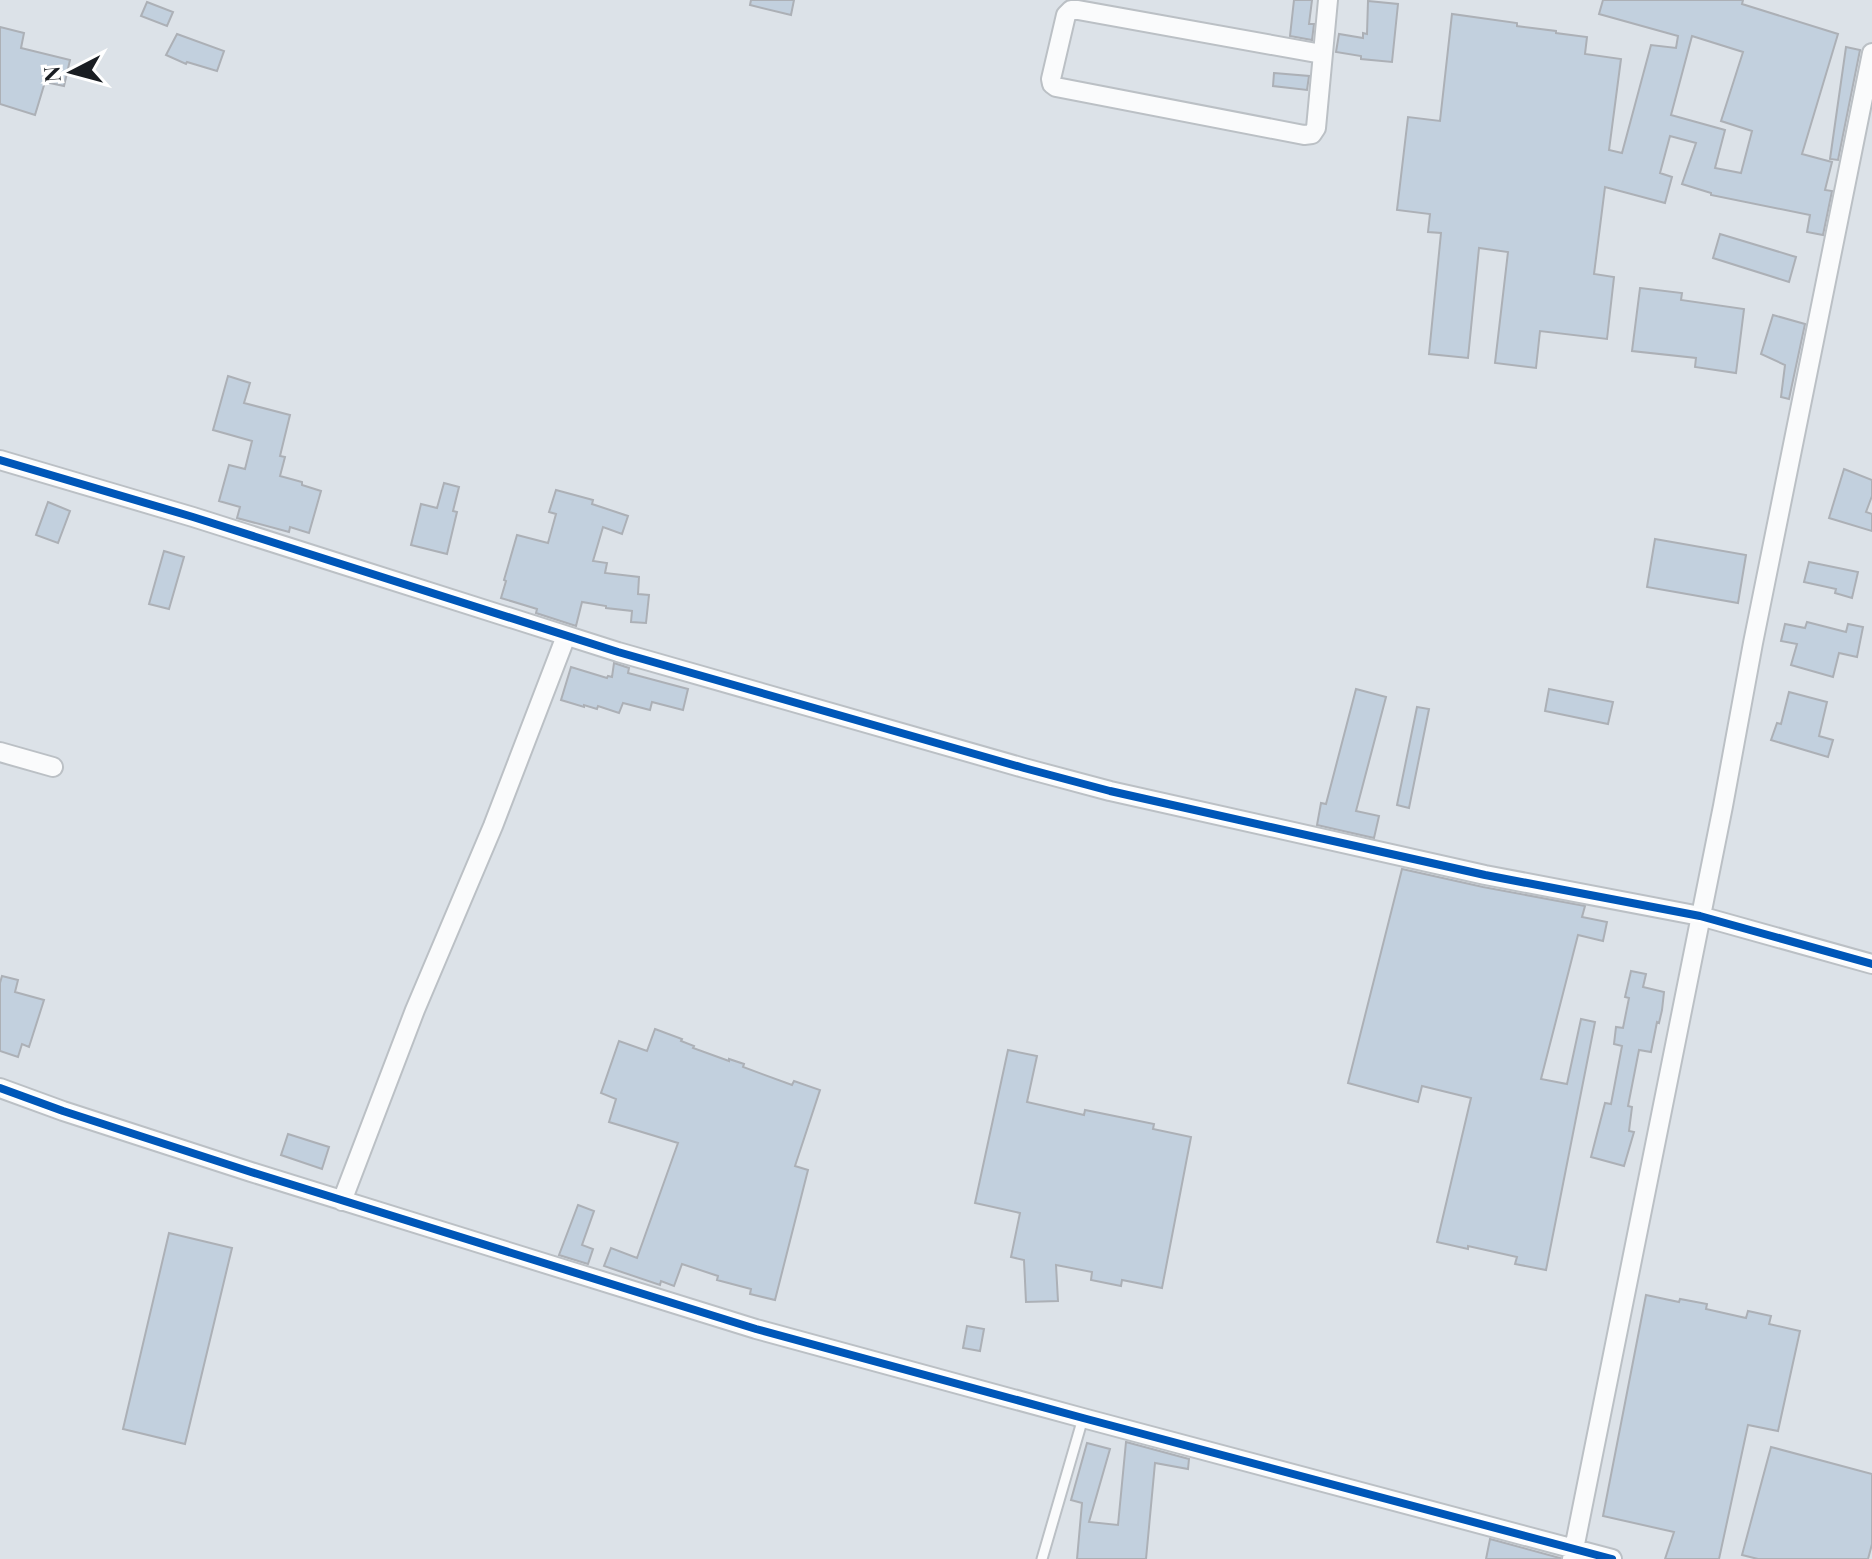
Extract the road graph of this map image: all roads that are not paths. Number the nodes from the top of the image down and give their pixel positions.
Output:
1 (1132, 0) edge
2 (1328, 0) edge
3 (1129, 19) junction
4 (1872, 53) edge
5 (1322, 54) junction
6 (0, 460) edge
7 (566, 636) junction
8 (0, 752) edge
9 (53, 767) dead end
10 (1700, 916) junction
11 (1872, 964) edge
12 (0, 1088) edge
13 (342, 1201) junction
14 (1083, 1418) junction
15 (1574, 1554) edge
16 (1042, 1559) edge
17 (1612, 1559) edge

1 - 3 street
2 - 5 street
3 - 5 street
3 - 5 street
4 - 10 street
6 - 7 street
7 - 10 street
7 - 13 street
8 - 9 street
10 - 11 street
10 - 15 street
12 - 13 street
13 - 14 street
14 - 15 street
14 - 16 lane
15 - 17 street

